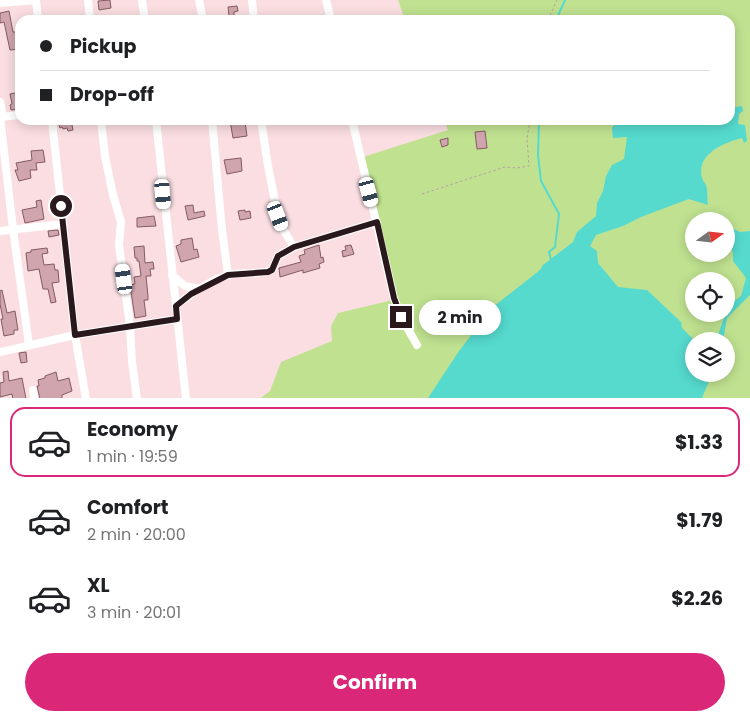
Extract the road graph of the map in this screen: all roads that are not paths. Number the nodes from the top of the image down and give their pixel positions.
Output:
1 (36, 0) edge
2 (88, 0) edge
3 (142, 0) edge
4 (198, 0) edge
5 (252, 0) edge
6 (326, 0) edge
7 (0, 3) edge
8 (38, 15) edge
9 (90, 15) edge
10 (144, 15) edge
11 (202, 15) edge
12 (254, 15) edge
13 (330, 15) edge
14 (0, 102) edge
15 (0, 115) edge
16 (15, 116) edge
17 (53, 125) edge
18 (102, 125) edge
19 (157, 125) edge
20 (212, 125) edge
21 (262, 125) edge
22 (353, 125) edge
23 (377, 222) junction
24 (63, 224) junction
25 (13, 229) junction
26 (0, 231) edge
27 (294, 247) junction
28 (172, 275) junction
29 (228, 275) junction
30 (199, 289) junction
31 (176, 306) junction
32 (177, 319) junction
33 (130, 326) junction
34 (75, 335) junction
35 (29, 345) junction
36 (417, 345) dead end
37 (0, 352) edge
38 (32, 390) dead end
39 (34, 398) edge
40 (86, 398) edge
41 (137, 398) edge
42 (186, 398) edge

1 - 7 street
1 - 8 street
2 - 9 street
3 - 10 street
4 - 11 street
5 - 12 street
6 - 13 street
14 - 15 street
15 - 16 street
15 - 25 street
17 - 24 street
18 - 33 street
19 - 28 street
20 - 29 street
21 - 27 street
22 - 23 street
23 - 27 street
23 - 36 street
24 - 25 street
24 - 34 street
25 - 26 street
25 - 35 street
27 - 29 street
28 - 30 street
28 - 31 street
29 - 30 street
30 - 31 street
31 - 32 street
32 - 33 street
32 - 42 street
33 - 34 street
33 - 41 street
34 - 35 street
34 - 40 street
35 - 37 street
38 - 39 street

